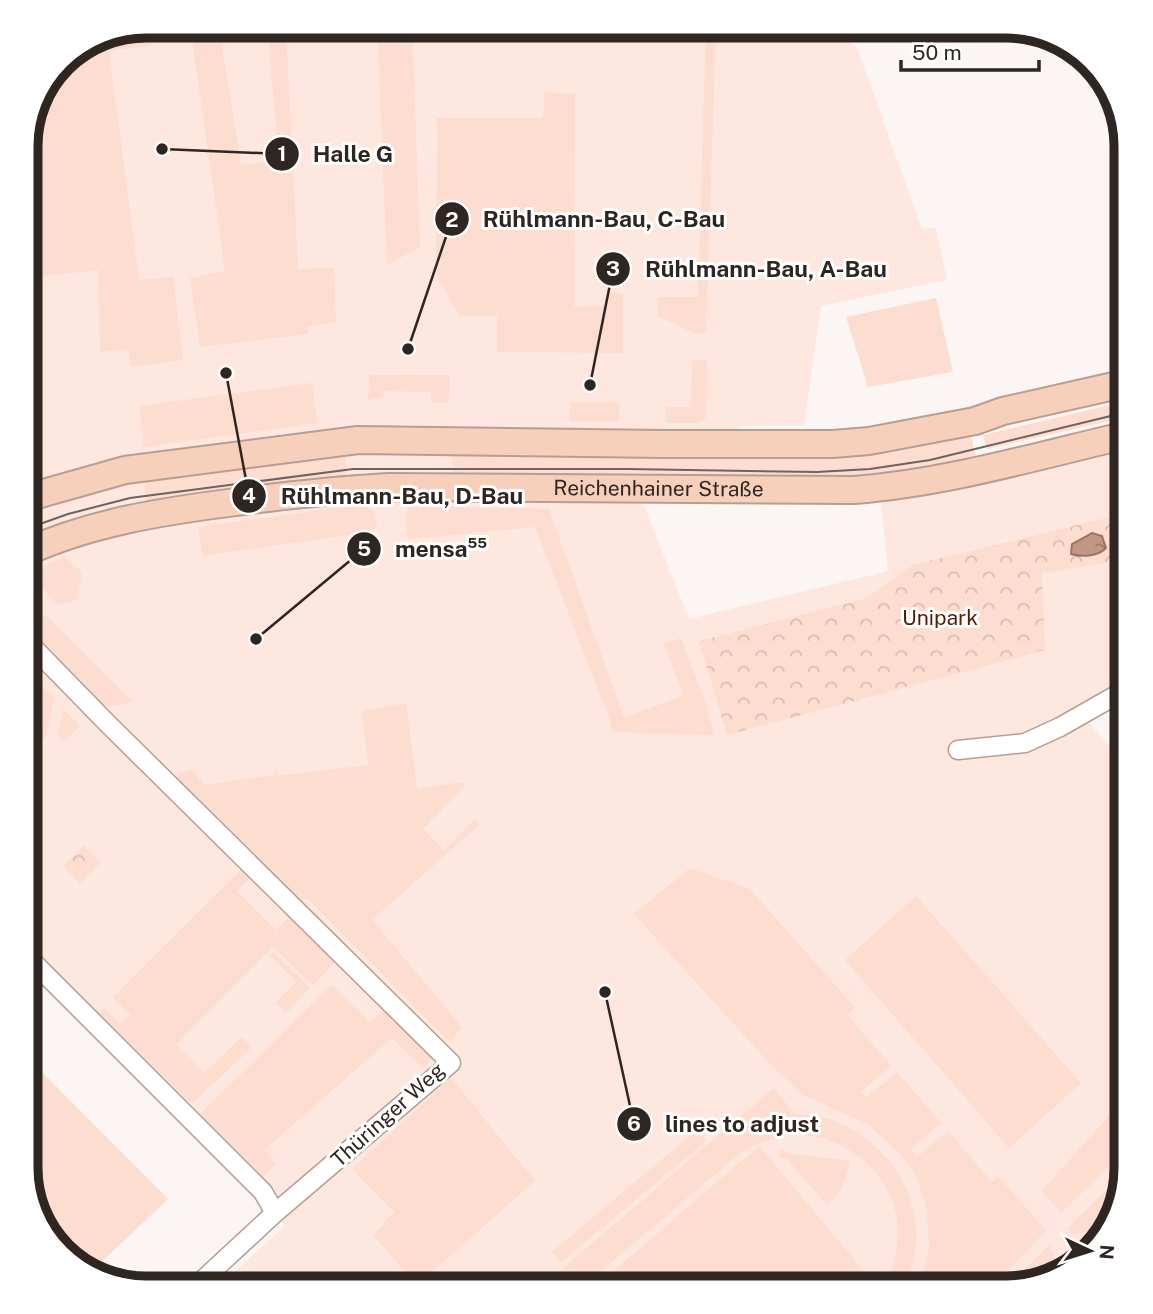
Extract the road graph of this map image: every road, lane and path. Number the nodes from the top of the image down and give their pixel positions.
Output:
1 (1114, 386) edge
2 (1114, 438) edge
3 (39, 494) edge
4 (39, 547) edge
5 (39, 653) edge
6 (1114, 696) edge
7 (958, 750) dead end
8 (38, 967) edge
9 (275, 1213) junction
10 (207, 1276) edge

1 - 3 street
2 - 4 street, Reichenhainer Straße
5 - 9 street, Thüringer Weg
6 - 7 street
8 - 9 street
9 - 10 street

